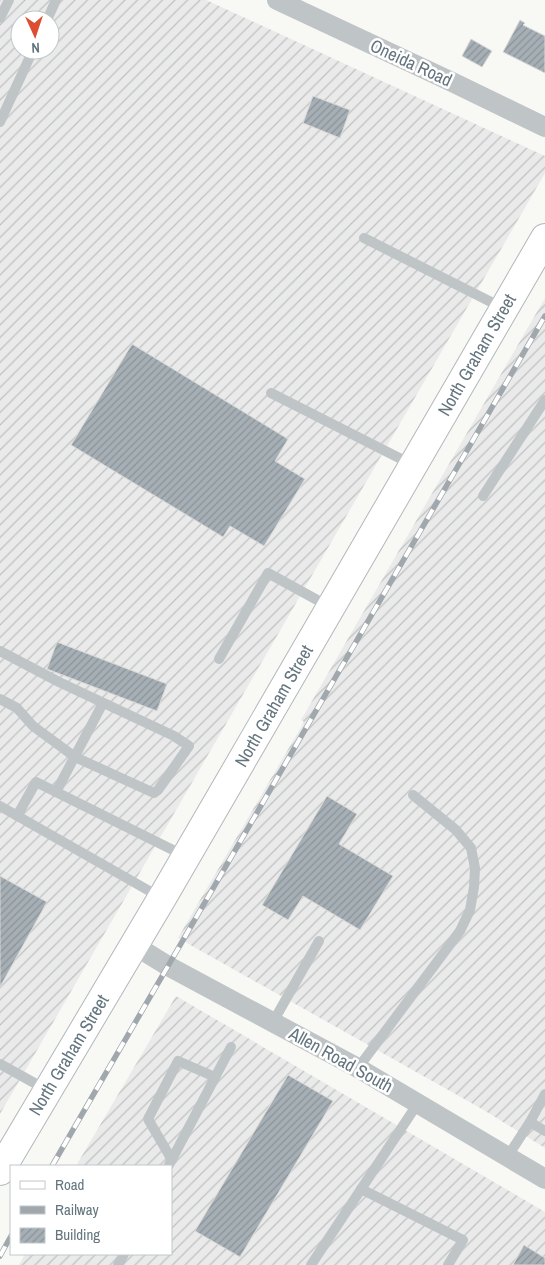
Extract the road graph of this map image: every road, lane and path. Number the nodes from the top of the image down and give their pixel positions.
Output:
1 (9, 0) edge
2 (276, 0) edge
3 (0, 18) edge
4 (28, 60) edge
5 (0, 122) edge
6 (545, 127) edge
7 (364, 238) dead end
8 (545, 238) edge
9 (504, 309) junction
10 (271, 393) dead end
11 (545, 400) edge
12 (414, 466) junction
13 (483, 496) dead end
14 (331, 608) junction
15 (0, 651) edge
16 (219, 659) dead end
17 (0, 699) edge
18 (103, 703) junction
19 (75, 757) junction
20 (56, 792) junction
21 (413, 795) dead end
22 (0, 806) edge
23 (18, 816) junction
24 (186, 856) junction
25 (162, 898) junction
26 (319, 941) dead end
27 (134, 946) junction
28 (273, 1022) junction
29 (231, 1046) dead end
30 (0, 1064) edge
31 (358, 1068) junction
32 (215, 1077) junction
33 (48, 1090) junction
34 (545, 1094) edge
35 (418, 1103) junction
36 (530, 1122) junction
37 (545, 1131) edge
38 (508, 1156) junction
39 (170, 1163) edge
40 (0, 1171) edge
41 (545, 1179) edge
42 (361, 1188) junction
43 (311, 1265) edge
44 (448, 1265) edge

1 - 3 lane
2 - 6 street, Oneida Road
4 - 5 lane
7 - 9 lane
8 - 9 main road, North Graham Street
9 - 12 main road, North Graham Street
10 - 12 lane
11 - 13 lane
12 - 14 main road, North Graham Street
14 - 16 lane
14 - 24 main road, North Graham Street
15 - 18 lane
17 - 19 lane
18 - 19 lane
18 - 19 lane
19 - 20 lane
20 - 23 lane
20 - 24 lane
21 - 31 lane
22 - 23 lane
23 - 25 lane
24 - 25 main road, North Graham Street
25 - 27 main road, North Graham Street
26 - 28 lane
27 - 28 street, Allen Road South
27 - 33 main road, North Graham Street
28 - 31 street, Allen Road South
29 - 32 lane
30 - 33 lane
31 - 35 street, Allen Road South
32 - 39 lane
32 - 39 lane
33 - 40 main road, North Graham Street
34 - 36 lane
35 - 38 street, Allen Road South
35 - 42 lane
36 - 37 lane
36 - 38 lane
38 - 41 street, Allen Road South
42 - 43 lane
42 - 44 lane

